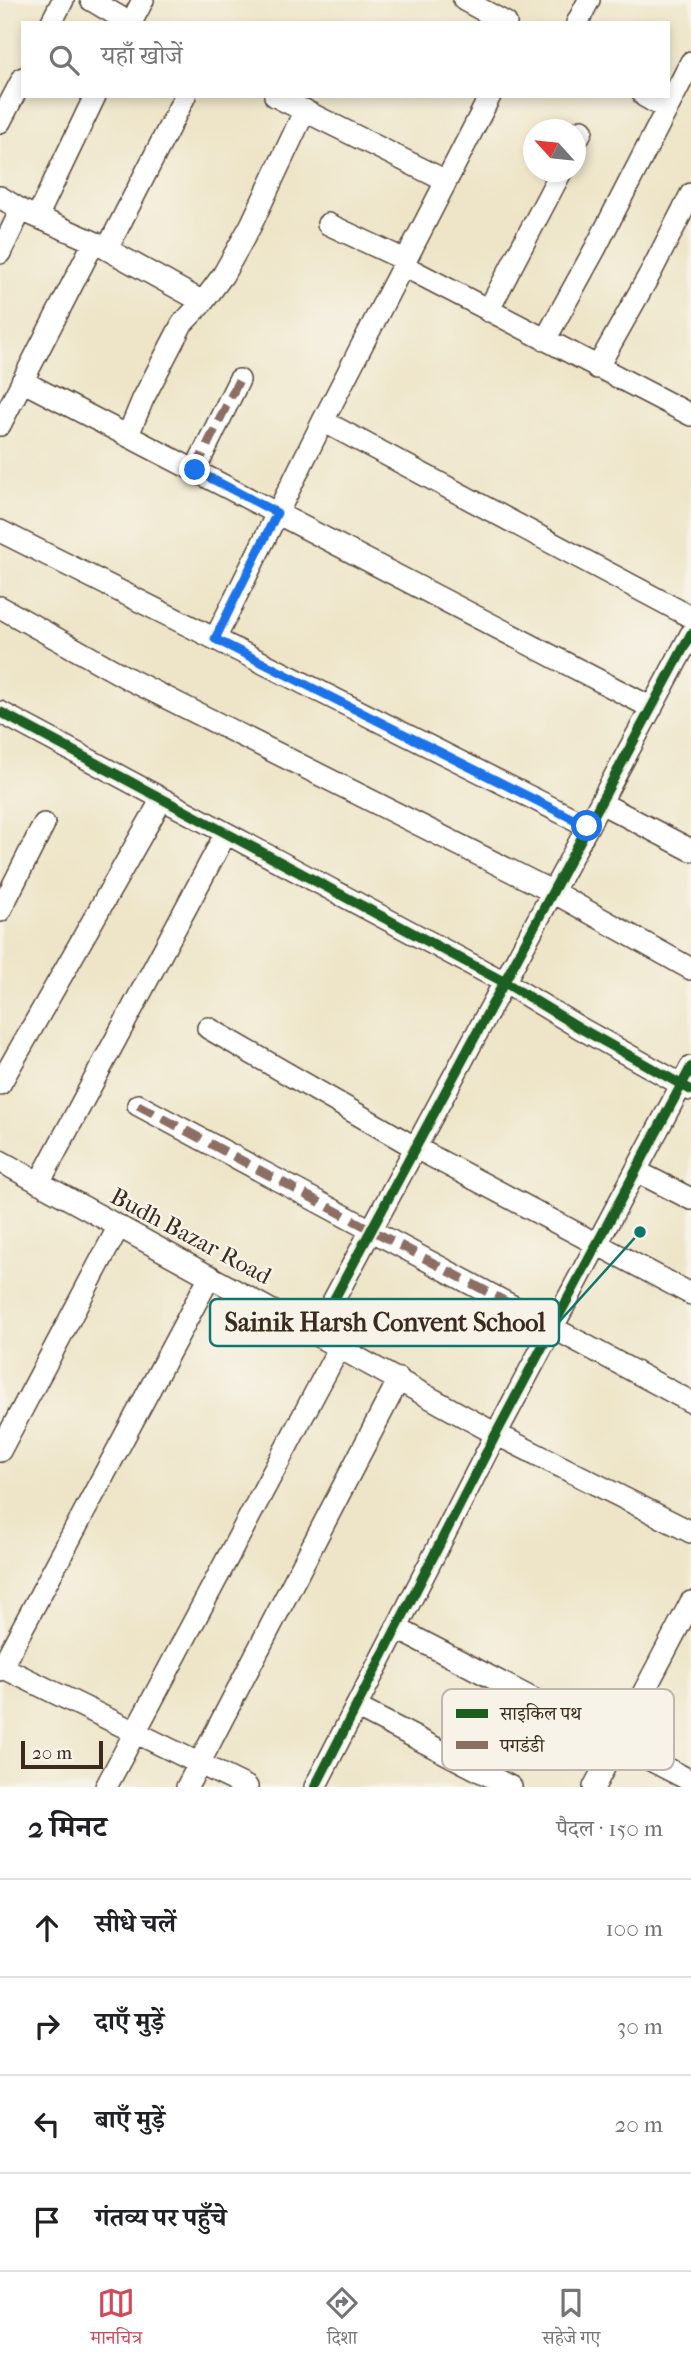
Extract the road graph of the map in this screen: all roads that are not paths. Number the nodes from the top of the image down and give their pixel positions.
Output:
1 (63, 0) edge
2 (90, 0) edge
3 (143, 0) edge
4 (464, 0) edge
5 (589, 0) edge
6 (52, 21) edge
7 (127, 21) edge
8 (131, 21) edge
9 (502, 21) edge
10 (578, 21) edge
11 (691, 62) edge
12 (21, 82) edge
13 (94, 98) edge
14 (184, 98) edge
15 (279, 98) edge
16 (488, 98) edge
17 (648, 98) edge
18 (667, 109) junction
19 (305, 110) junction
20 (0, 122) edge
21 (446, 181) junction
22 (556, 182) edge
23 (691, 194) edge
24 (0, 197) edge
25 (29, 214) junction
26 (328, 224) dead end
27 (101, 246) junction
28 (0, 253) edge
29 (404, 263) junction
30 (203, 302) junction
31 (488, 311) junction
32 (545, 340) junction
33 (597, 368) junction
34 (239, 380) dead end
35 (22, 382) junction
36 (691, 415) edge
37 (323, 421) junction
38 (0, 425) edge
39 (128, 435) junction
40 (195, 470) junction
41 (277, 513) junction
42 (0, 531) edge
43 (0, 607) edge
44 (691, 617) edge
45 (691, 634) edge
46 (215, 639) junction
47 (652, 708) junction
48 (0, 712) edge
49 (162, 799) junction
50 (601, 803) junction
51 (44, 824) dead end
52 (587, 826) junction
53 (226, 833) junction
54 (691, 850) edge
55 (553, 892) junction
56 (0, 911) edge
57 (691, 969) edge
58 (504, 982) junction
59 (208, 1028) dead end
60 (688, 1080) edge
61 (0, 1084) edge
62 (138, 1105) dead end
63 (416, 1148) junction
64 (0, 1161) edge
65 (636, 1171) junction
66 (39, 1183) junction
67 (691, 1199) edge
68 (119, 1226) junction
69 (372, 1229) junction
70 (597, 1244) junction
71 (210, 1276) junction
72 (691, 1294) edge
73 (553, 1328) junction
74 (316, 1333) junction
75 (340, 1346) junction
76 (399, 1379) junction
77 (691, 1402) edge
78 (496, 1434) junction
79 (0, 1451) edge
80 (691, 1532) edge
81 (691, 1602) edge
82 (396, 1628) junction
83 (1, 1667) edge
84 (515, 1689) edge
85 (646, 1689) edge
86 (356, 1707) junction
87 (135, 1731) junction
88 (442, 1751) edge
89 (200, 1763) junction
90 (478, 1770) edge
91 (603, 1770) edge
92 (670, 1770) edge
93 (691, 1781) edge
94 (106, 1787) edge
95 (187, 1787) edge
96 (247, 1787) edge
97 (315, 1787) edge
98 (511, 1787) edge
99 (594, 1787) edge

1 - 6 street
2 - 7 street
3 - 8 street
4 - 9 street
5 - 10 street
11 - 18 street
12 - 20 street
13 - 25 street
14 - 27 street
15 - 19 street
16 - 21 street
17 - 18 street
18 - 32 street
19 - 21 street
19 - 30 street
21 - 29 street
22 - 31 street
23 - 33 street
24 - 25 street
25 - 27 street
25 - 28 street
26 - 29 street
27 - 30 street
27 - 35 street
29 - 31 street
29 - 37 street
30 - 39 street
31 - 32 street
32 - 33 street
33 - 36 street
34 - 40 street
35 - 38 street
35 - 39 street
37 - 41 street
37 - 44 street
39 - 40 street
40 - 41 street
41 - 46 street
41 - 47 street
42 - 46 street
43 - 55 street
45 - 47 street
46 - 52 street
47 - 50 street
48 - 49 street
49 - 53 street
49 - 61 street
50 - 52 street
50 - 54 street
51 - 56 street
52 - 55 street
53 - 58 street
53 - 66 street
55 - 57 street
55 - 58 street
58 - 60 street
58 - 63 street
59 - 63 street
60 - 65 street
62 - 69 street
63 - 69 street
63 - 70 street
64 - 66 street, Budh Bazar Road
65 - 67 street
65 - 70 street
66 - 68 street, Budh Bazar Road
68 - 71 street, Budh Bazar Road
68 - 79 street
69 - 73 street
69 - 74 street
70 - 72 street
70 - 73 street
71 - 74 street, Budh Bazar Road
71 - 83 street
73 - 77 street
73 - 78 street
74 - 75 street, Budh Bazar Road
75 - 76 street, Budh Bazar Road
75 - 87 street
76 - 78 street, Budh Bazar Road
76 - 89 street
78 - 80 street, Budh Bazar Road
78 - 82 street
81 - 85 street
82 - 84 street
82 - 86 street
83 - 87 street
86 - 88 street
86 - 97 street
87 - 89 street
87 - 94 street
89 - 95 street
89 - 96 street
90 - 98 street
91 - 99 street
92 - 93 street

